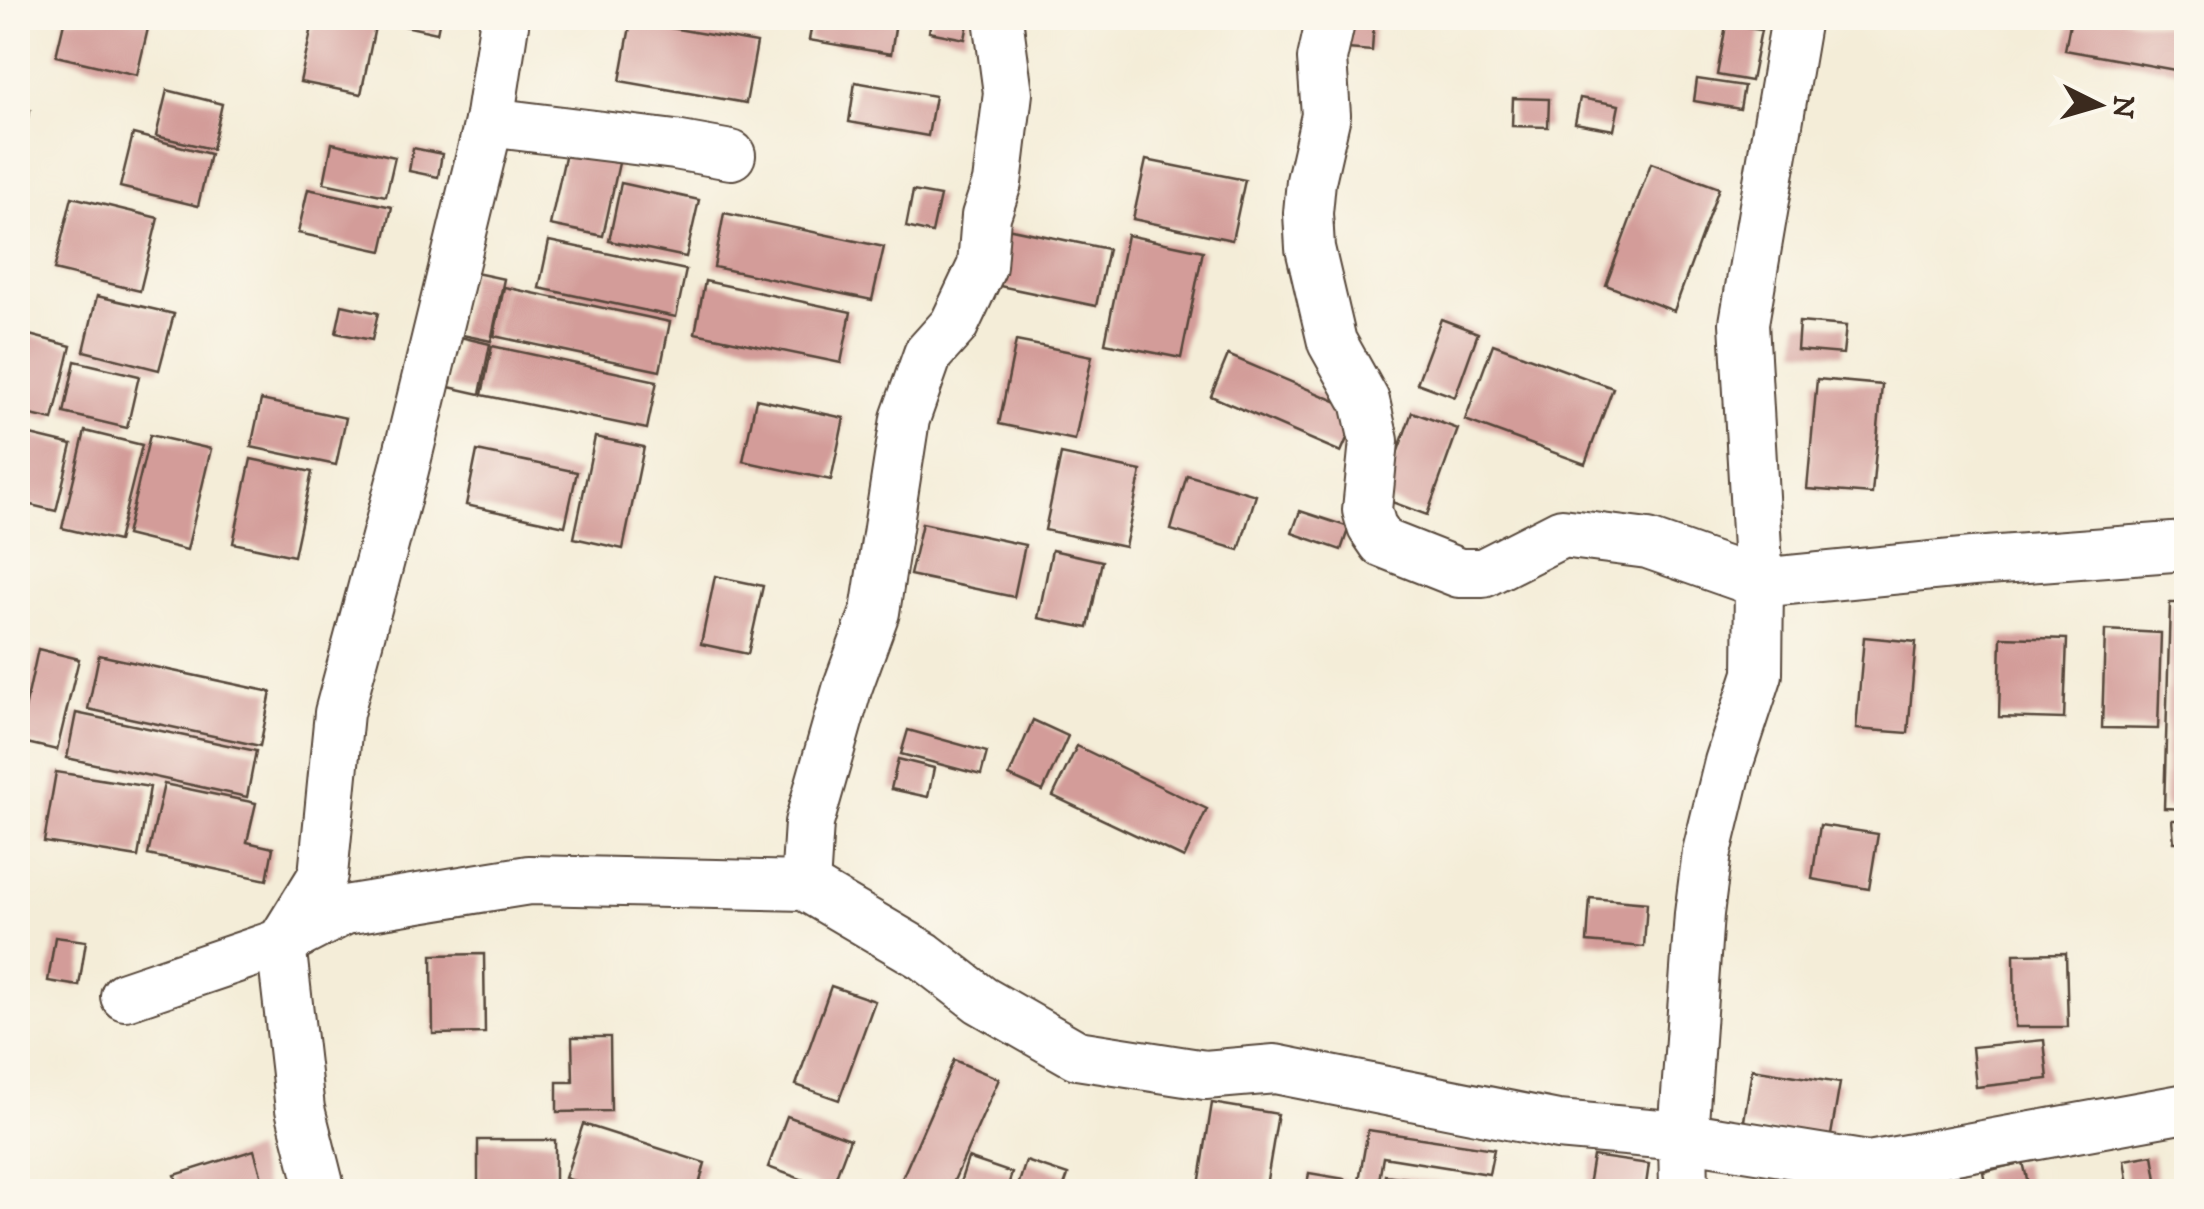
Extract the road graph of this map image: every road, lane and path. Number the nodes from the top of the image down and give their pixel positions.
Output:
1 (506, 18) edge
2 (998, 18) edge
3 (1330, 18) edge
4 (1796, 18) edge
5 (489, 122) junction
6 (731, 155) dead end
7 (2186, 546) edge
8 (1759, 584) junction
9 (805, 886) junction
10 (281, 942) junction
11 (125, 996) dead end
12 (2186, 1108) edge
13 (1683, 1136) junction
14 (320, 1192) edge
15 (1684, 1192) edge

1 - 5 street
2 - 9 street
3 - 8 street
4 - 8 street
5 - 6 street
5 - 10 street
7 - 8 street
8 - 13 street
9 - 10 street
9 - 13 street
10 - 11 street
10 - 14 street
12 - 13 street
13 - 15 street

